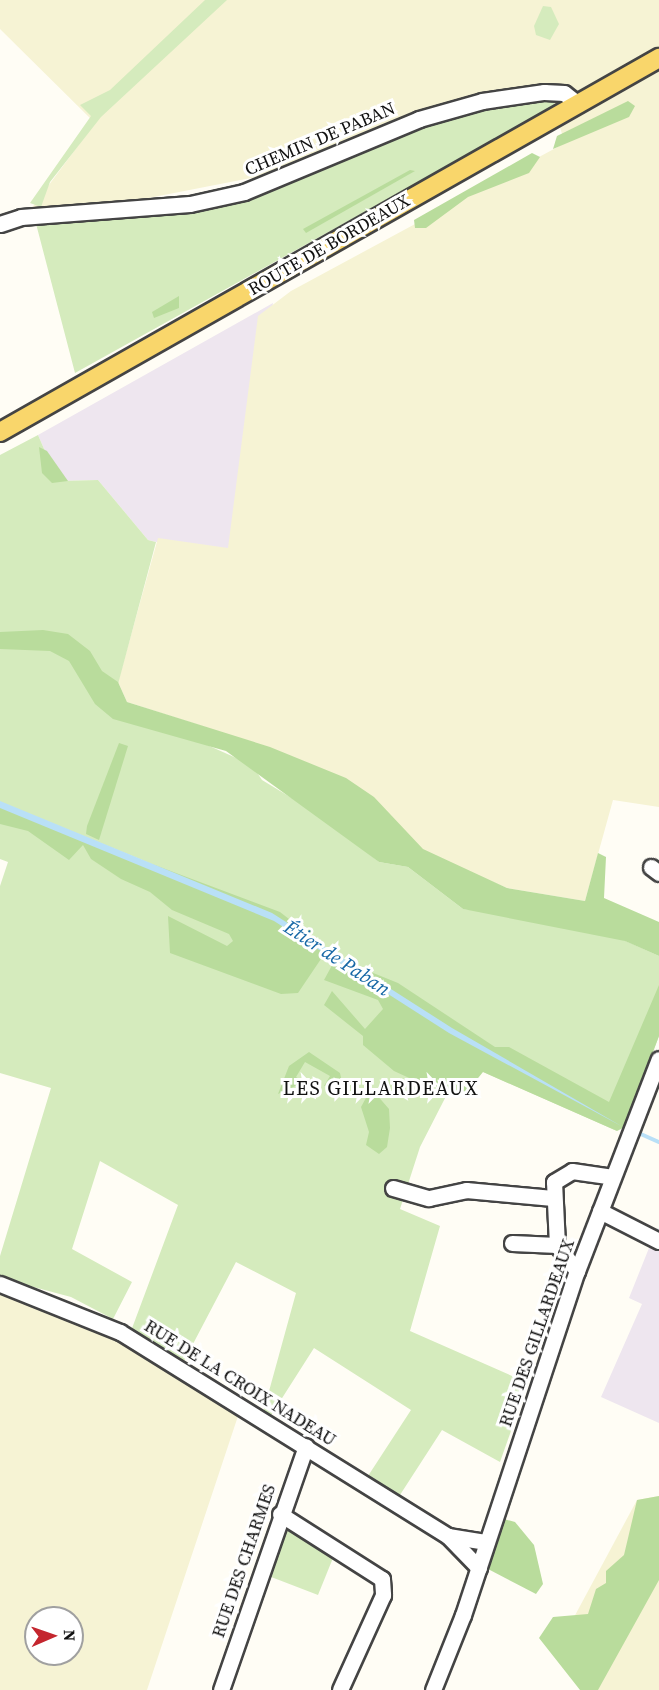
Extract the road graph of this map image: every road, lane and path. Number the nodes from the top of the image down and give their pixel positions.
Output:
1 (659, 58) edge
2 (578, 104) junction
3 (0, 224) edge
4 (0, 432) edge
5 (659, 1059) edge
6 (613, 1177) junction
7 (393, 1188) dead end
8 (553, 1198) junction
9 (600, 1211) junction
10 (659, 1241) edge
11 (512, 1243) dead end
12 (557, 1245) junction
13 (577, 1271) junction
14 (0, 1284) edge
15 (306, 1446) junction
16 (280, 1514) junction
17 (448, 1536) junction
18 (487, 1542) junction
19 (479, 1568) junction
20 (221, 1690) edge
21 (340, 1690) edge
22 (433, 1690) edge

1 - 2 main road, ROUTE DE BORDEAUX
2 - 3 street, CHEMIN DE PABAN
2 - 4 main road, ROUTE DE BORDEAUX
5 - 6 street, RUE DES GILLARDEAUX
6 - 8 street
6 - 9 street, RUE DES GILLARDEAUX
7 - 8 street
8 - 12 street
9 - 10 street
9 - 13 street, RUE DES GILLARDEAUX
11 - 12 street
12 - 13 street
13 - 18 street, RUE DES GILLARDEAUX
14 - 15 street, RUE DE LA CROIX NADEAU
15 - 16 street, RUE DES CHARMES
15 - 17 street, RUE DE LA CROIX NADEAU
16 - 20 street, RUE DES CHARMES
16 - 21 street
17 - 18 street
17 - 19 street
18 - 19 street, RUE DES GILLARDEAUX
19 - 22 street, RUE DES GILLARDEAUX

